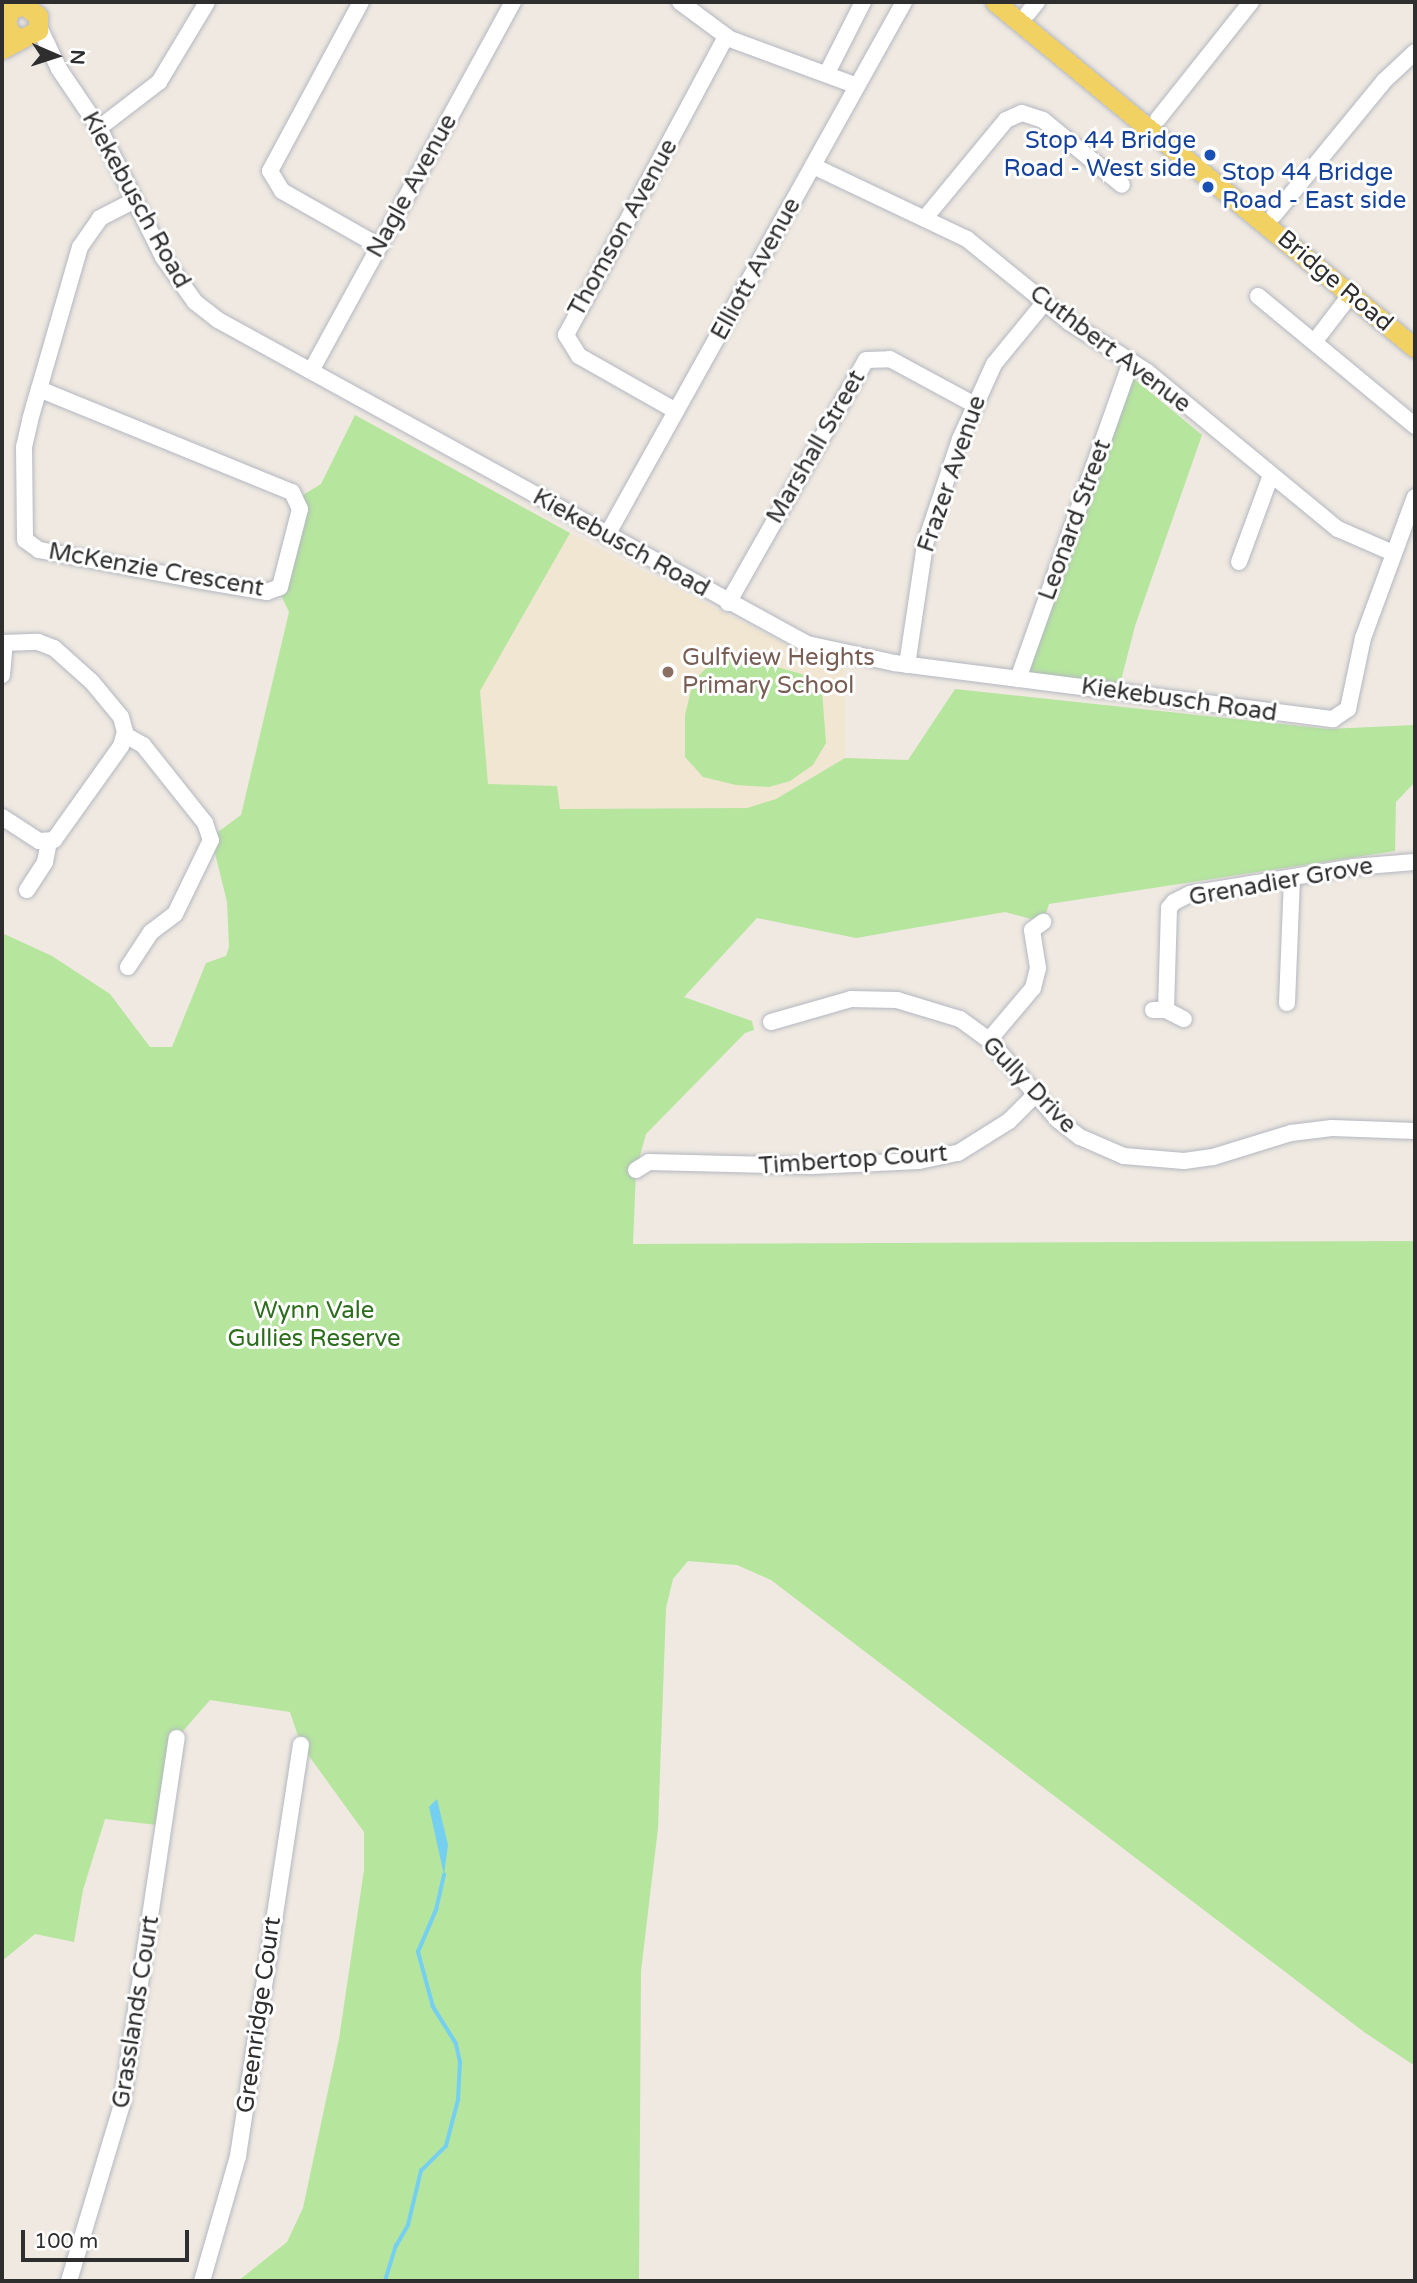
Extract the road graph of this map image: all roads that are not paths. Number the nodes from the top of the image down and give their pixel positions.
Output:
1 (52, 2) edge
2 (207, 2) edge
3 (361, 2) edge
4 (513, 2) edge
5 (680, 2) edge
6 (863, 2) edge
7 (904, 2) edge
8 (995, 2) edge
9 (1251, 2) edge
10 (1025, 10) edge
11 (24, 23) edge
12 (726, 36) junction
13 (2, 49) edge
14 (1415, 52) edge
15 (827, 73) junction
16 (858, 86) junction
17 (1154, 124) junction
18 (99, 128) junction
19 (813, 166) junction
20 (1122, 185) dead end
21 (135, 200) junction
22 (925, 218) junction
23 (1270, 220) junction
24 (379, 246) junction
25 (1351, 294) junction
26 (1258, 296) dead end
27 (1045, 302) junction
28 (1315, 341) junction
29 (1415, 343) edge
30 (1131, 361) junction
31 (310, 371) junction
32 (39, 389) junction
33 (975, 405) junction
34 (676, 411) junction
35 (1415, 426) edge
36 (1271, 475) junction
37 (1415, 497) edge
38 (607, 536) junction
39 (1393, 553) junction
40 (1239, 562) dead end
41 (728, 603) junction
42 (4, 643) edge
43 (907, 665) junction
44 (2, 675) edge
45 (1018, 679) junction
46 (125, 735) junction
47 (2, 817) edge
48 (49, 841) junction
49 (1415, 862) edge
50 (1292, 879) junction
51 (27, 890) dead end
52 (1043, 922) dead end
53 (128, 967) dead end
54 (1287, 1003) dead end
55 (1184, 1019) dead end
56 (771, 1022) dead end
57 (989, 1040) junction
58 (1036, 1094) junction
59 (1415, 1131) edge
60 (642, 1161) dead end
61 (177, 1738) dead end
62 (301, 1745) dead end
63 (68, 2281) edge
64 (202, 2281) edge

1 - 11 main road
2 - 18 street
3 - 24 street
4 - 24 street, Nagle Avenue
5 - 12 street
6 - 15 street
7 - 16 street, Elliott Avenue
8 - 10 main road, Bridge Road
9 - 17 street
10 - 17 main road, Bridge Road
11 - 13 main road
11 - 18 street, Kiekebusch Road
12 - 15 street
12 - 34 street, Thomson Avenue
14 - 23 street
15 - 16 street
16 - 19 street, Elliott Avenue
17 - 23 main road, Bridge Road
18 - 21 street, Kiekebusch Road
19 - 22 street, Cuthbert Avenue
19 - 34 street, Elliott Avenue
20 - 22 street
21 - 31 street, Kiekebusch Road
21 - 32 street, McKenzie Crescent
22 - 27 street, Cuthbert Avenue
23 - 25 main road, Bridge Road
23 - 29 main road, Bridge Road
24 - 31 street, Nagle Avenue
25 - 28 street
25 - 29 main road, Bridge Road
26 - 28 street
27 - 30 street, Cuthbert Avenue
27 - 33 street, Frazer Avenue
28 - 35 street
30 - 36 street, Cuthbert Avenue
30 - 45 street, Leonard Street
31 - 38 street, Kiekebusch Road
32 - 32 street, McKenzie Crescent
33 - 41 street, Marshall Street
33 - 43 street, Frazer Avenue
34 - 38 street, Elliott Avenue
36 - 39 street, Cuthbert Avenue
36 - 40 street
37 - 39 street
38 - 41 street, Kiekebusch Road
39 - 45 street, Kiekebusch Road
41 - 43 street, Kiekebusch Road
42 - 44 street
42 - 46 street
43 - 45 street, Kiekebusch Road
46 - 48 street
46 - 53 street
47 - 48 street
48 - 51 street
49 - 50 street, Grenadier Grove
50 - 54 street
50 - 55 street, Grenadier Grove
52 - 57 street
56 - 57 street, Gully Drive
57 - 58 street, Gully Drive
58 - 59 street, Gully Drive
58 - 60 street, Timbertop Court
61 - 63 street, Grasslands Court
62 - 64 street, Greenridge Court

